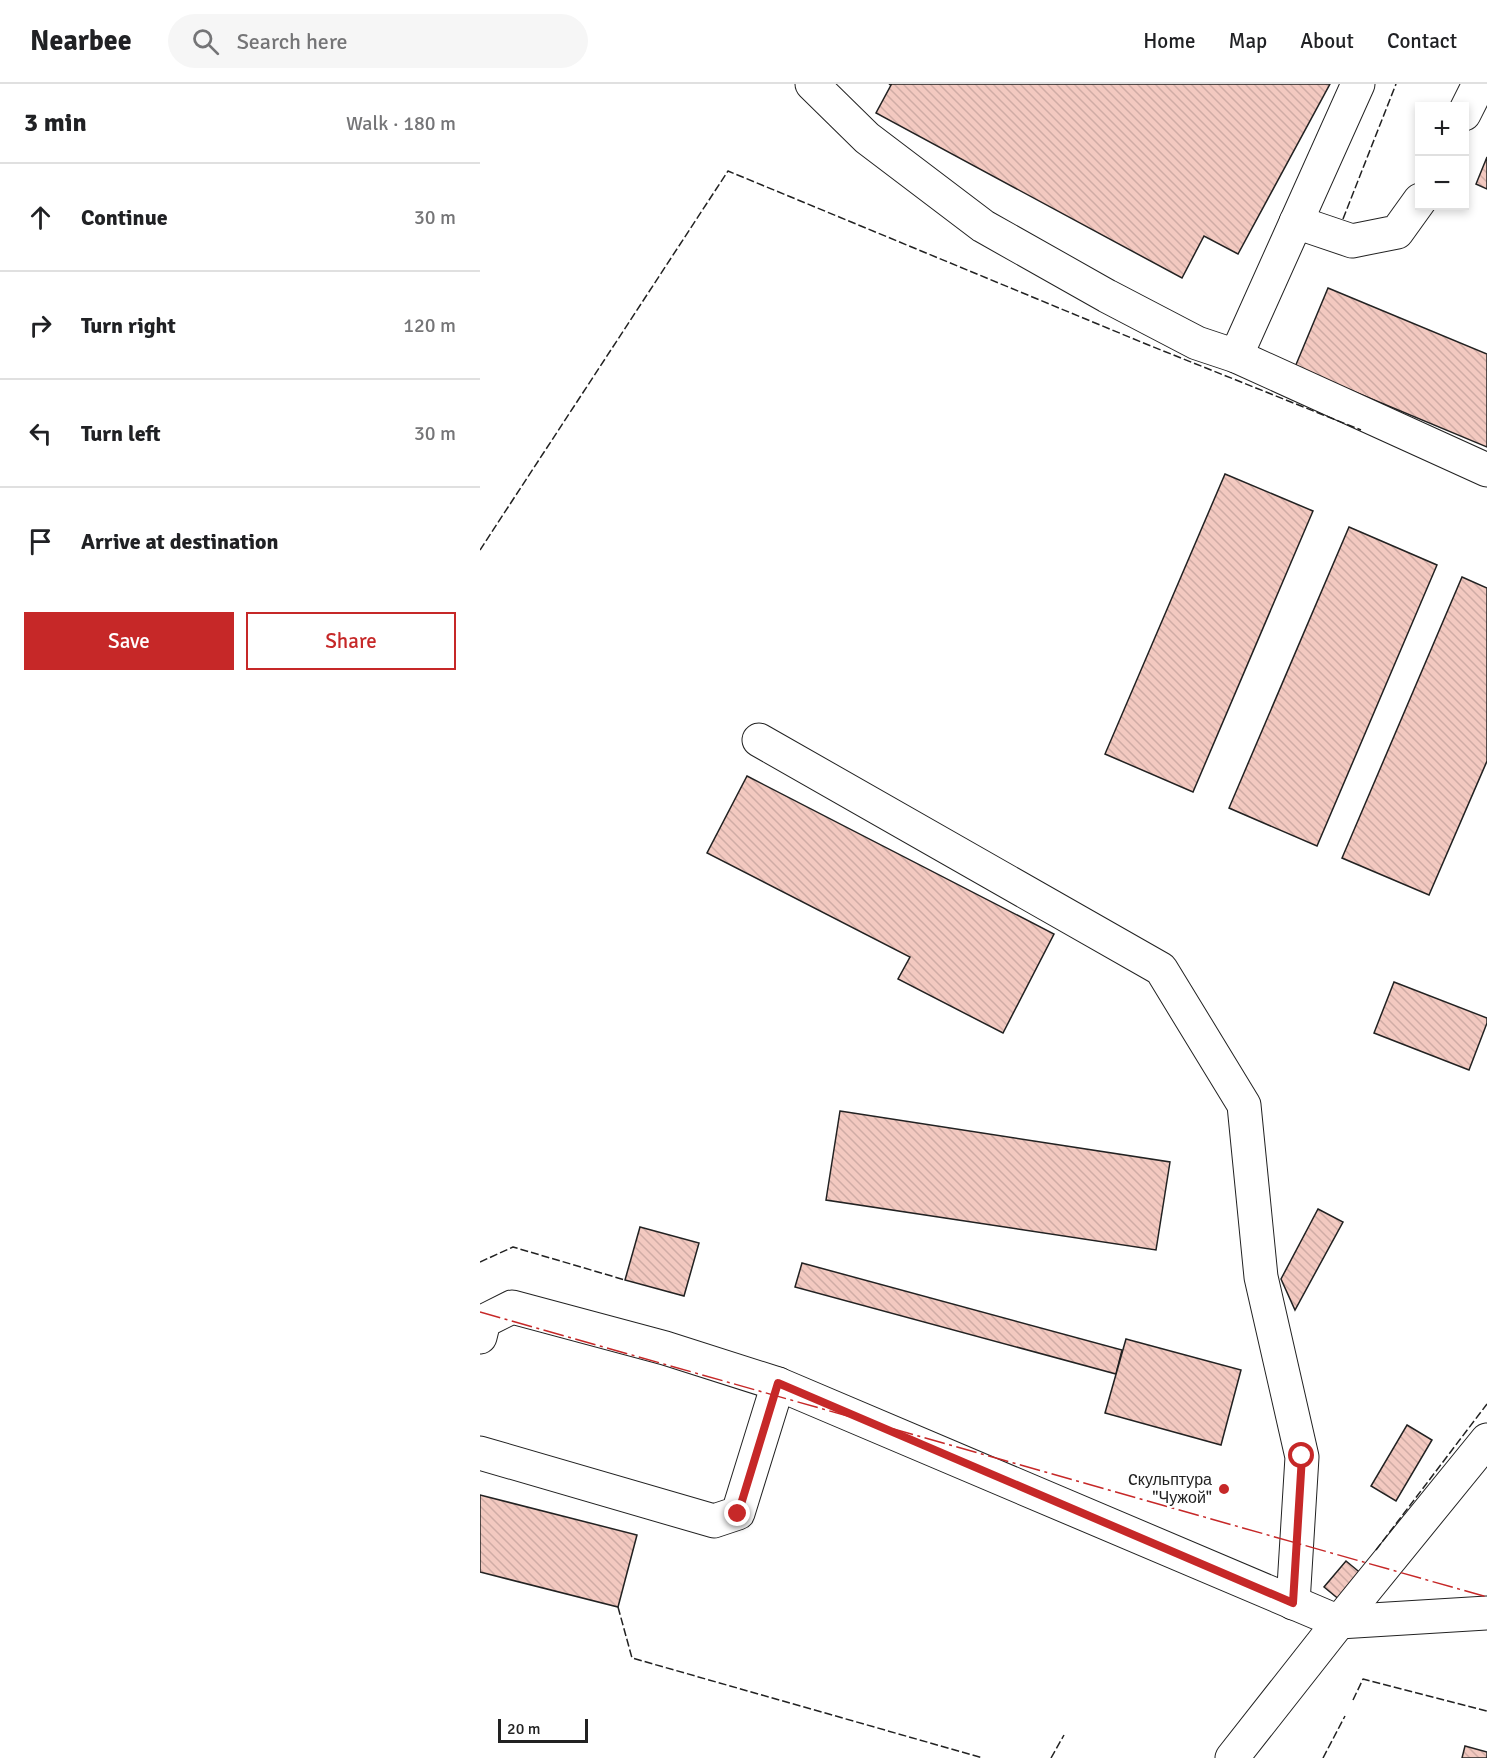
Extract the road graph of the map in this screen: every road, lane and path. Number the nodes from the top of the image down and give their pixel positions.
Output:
1 (812, 84) edge
2 (1358, 84) edge
3 (1479, 84) edge
4 (1469, 104) edge
5 (1415, 206) edge
6 (1296, 222) junction
7 (1236, 356) junction
8 (1487, 470) edge
9 (759, 740) dead end
10 (480, 1337) edge
11 (778, 1383) junction
12 (1485, 1446) edge
13 (480, 1453) edge
14 (1293, 1603) junction
15 (1487, 1613) edge
16 (1339, 1622) junction
17 (1232, 1758) edge

1 - 7 street
2 - 6 street
3 - 4 street
5 - 6 street
6 - 7 street
7 - 8 street
9 - 14 street
10 - 11 street
11 - 13 street
11 - 14 street
12 - 16 street
14 - 16 street
15 - 16 street
16 - 17 street

